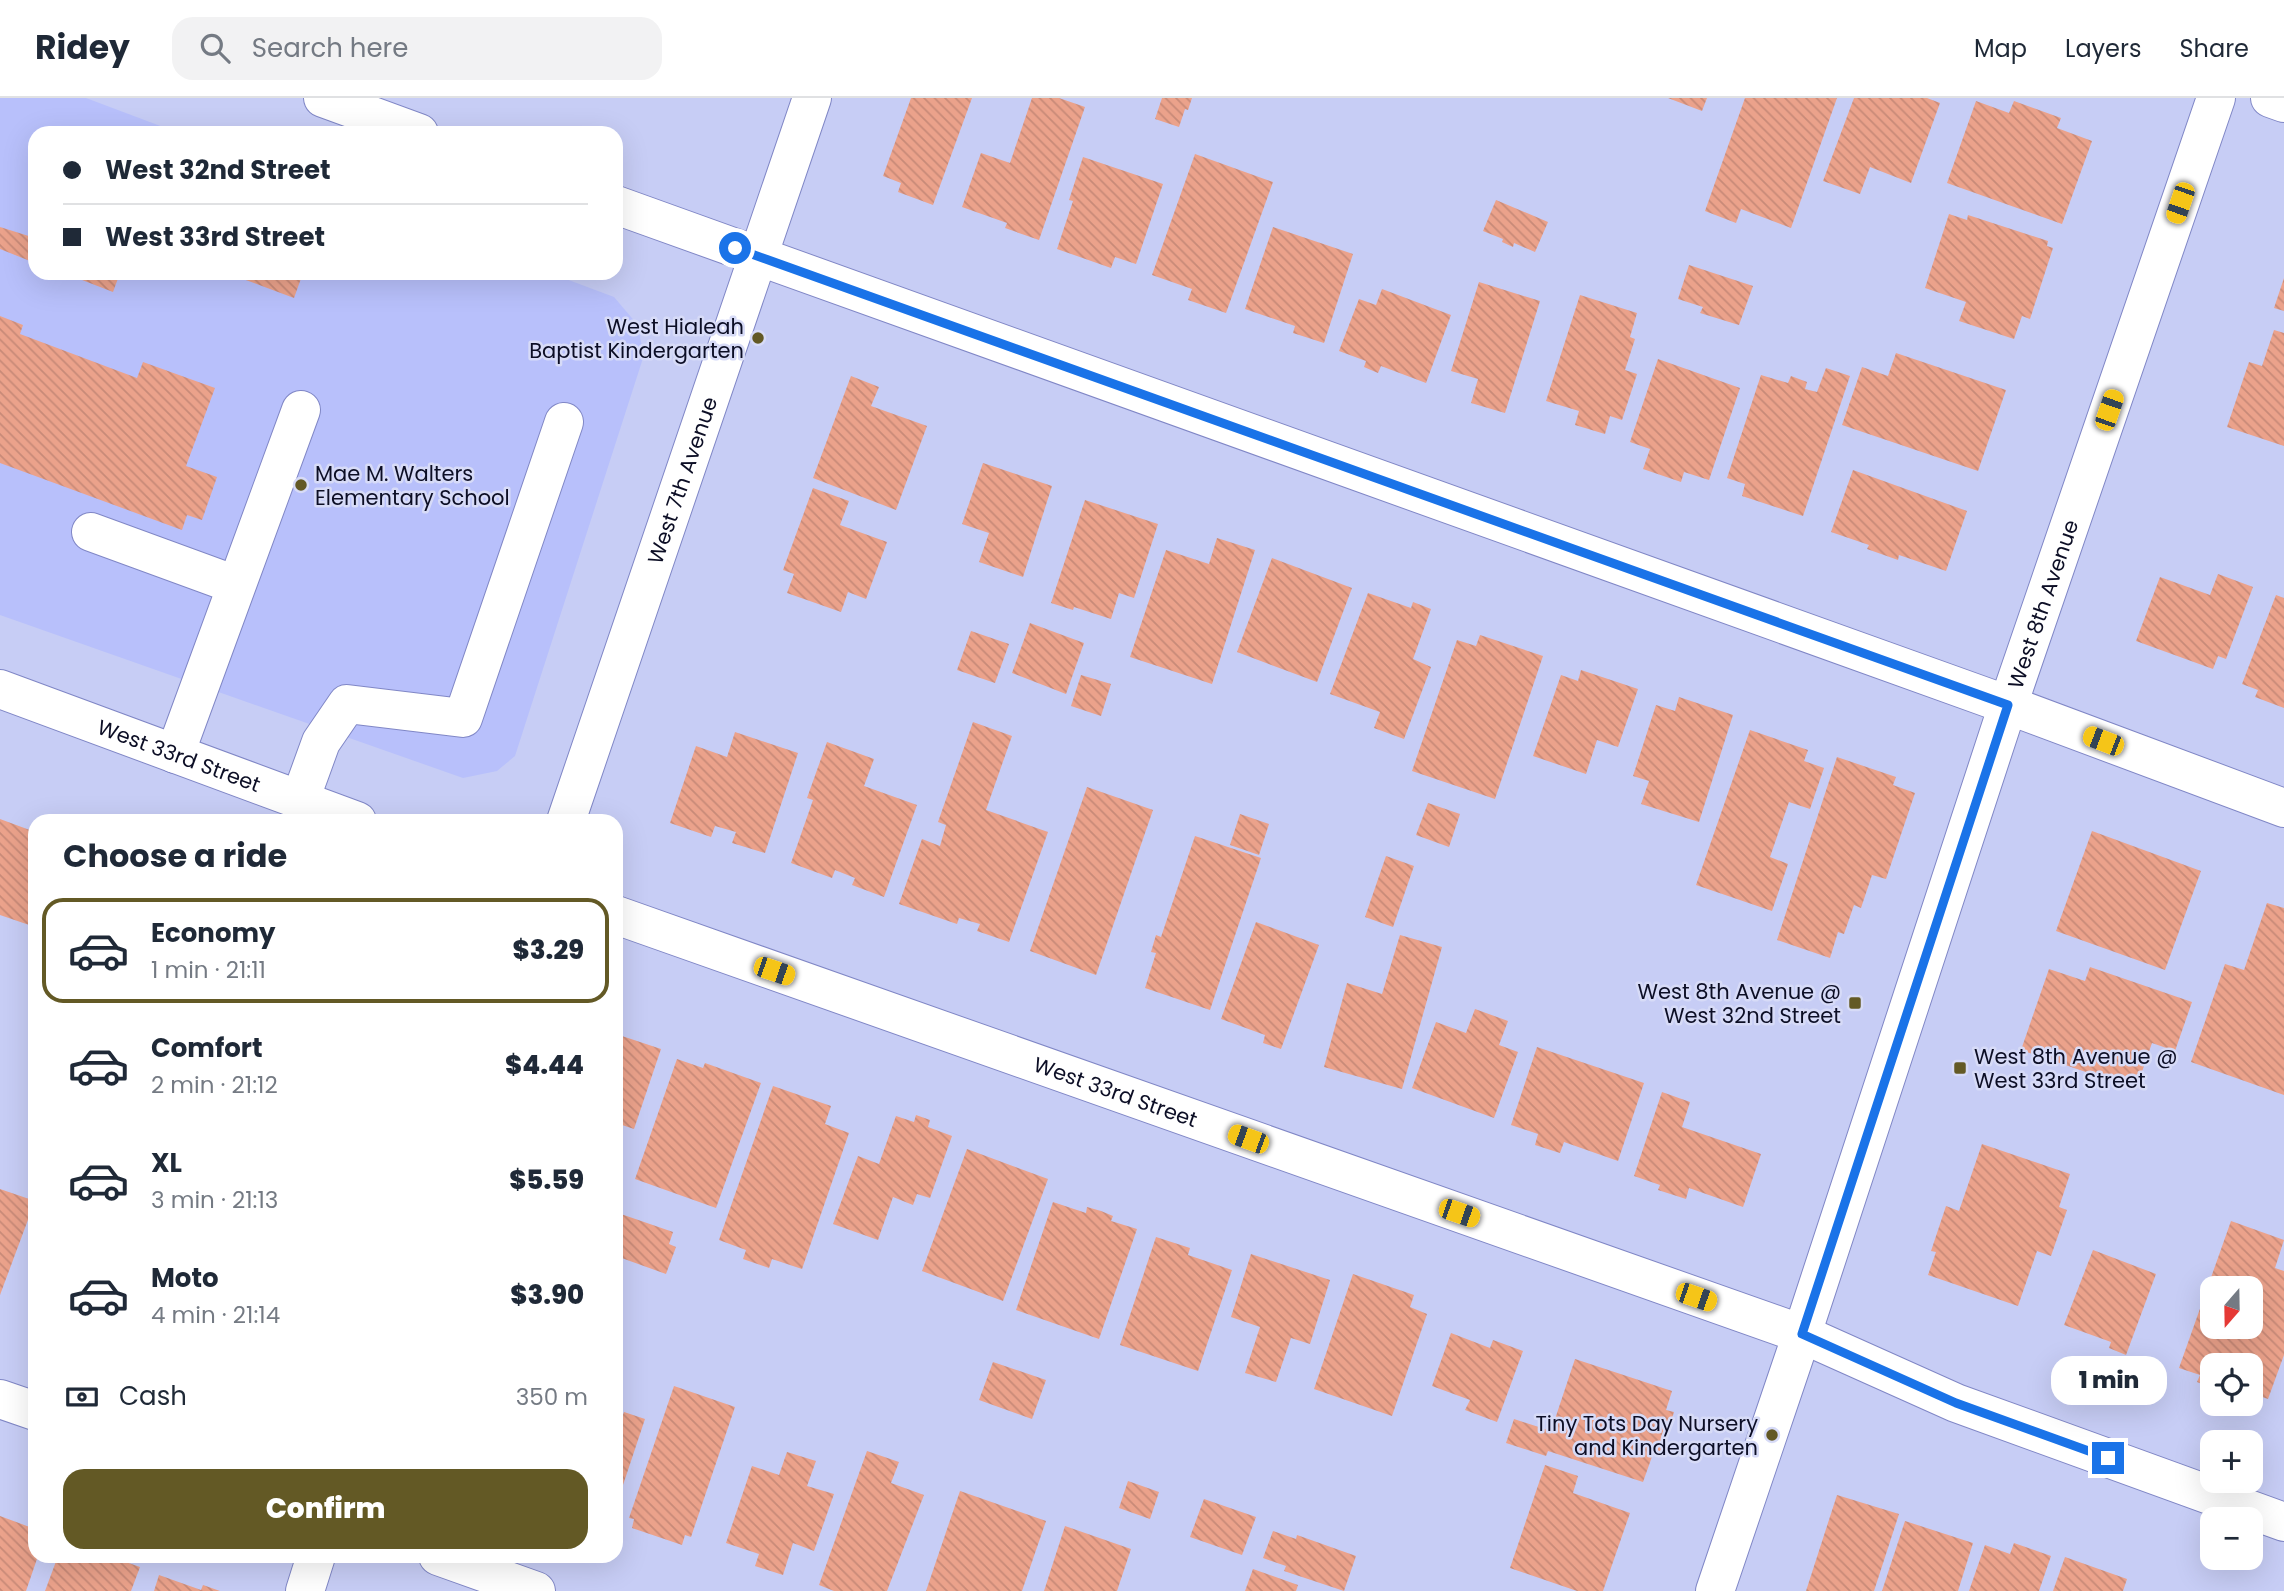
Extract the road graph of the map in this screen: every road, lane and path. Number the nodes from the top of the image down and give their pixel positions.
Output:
1 (323, 98) edge
2 (813, 98) edge
3 (2216, 98) edge
4 (2270, 98) edge
5 (2284, 103) edge
6 (400, 126) edge
7 (623, 208) edge
8 (759, 257) junction
9 (300, 410) dead end
10 (564, 422) dead end
11 (91, 532) dead end
12 (236, 585) junction
13 (0, 689) edge
14 (2008, 705) junction
15 (175, 754) junction
16 (300, 800) junction
17 (2284, 808) edge
18 (338, 814) edge
19 (567, 814) edge
20 (623, 917) edge
21 (1802, 1334) junction
22 (0, 1399) edge
23 (28, 1409) edge
24 (2284, 1522) edge
25 (314, 1563) edge
26 (458, 1563) edge
27 (305, 1591) edge
28 (536, 1591) edge
29 (1715, 1591) edge

1 - 6 street
2 - 8 street, West 7th Avenue
3 - 14 street, West 8th Avenue
4 - 5 street
7 - 8 street
8 - 14 street
8 - 19 street, West 7th Avenue
9 - 12 street
10 - 16 street
11 - 12 street
12 - 15 street
13 - 15 street, West 33rd Street
14 - 17 street
14 - 21 street, West 8th Avenue
15 - 16 street, West 33rd Street
16 - 18 street, West 33rd Street
20 - 21 street, West 33rd Street
21 - 24 street, West 33rd Street
21 - 29 street, West 8th Avenue
22 - 23 street
25 - 27 street
26 - 28 street

